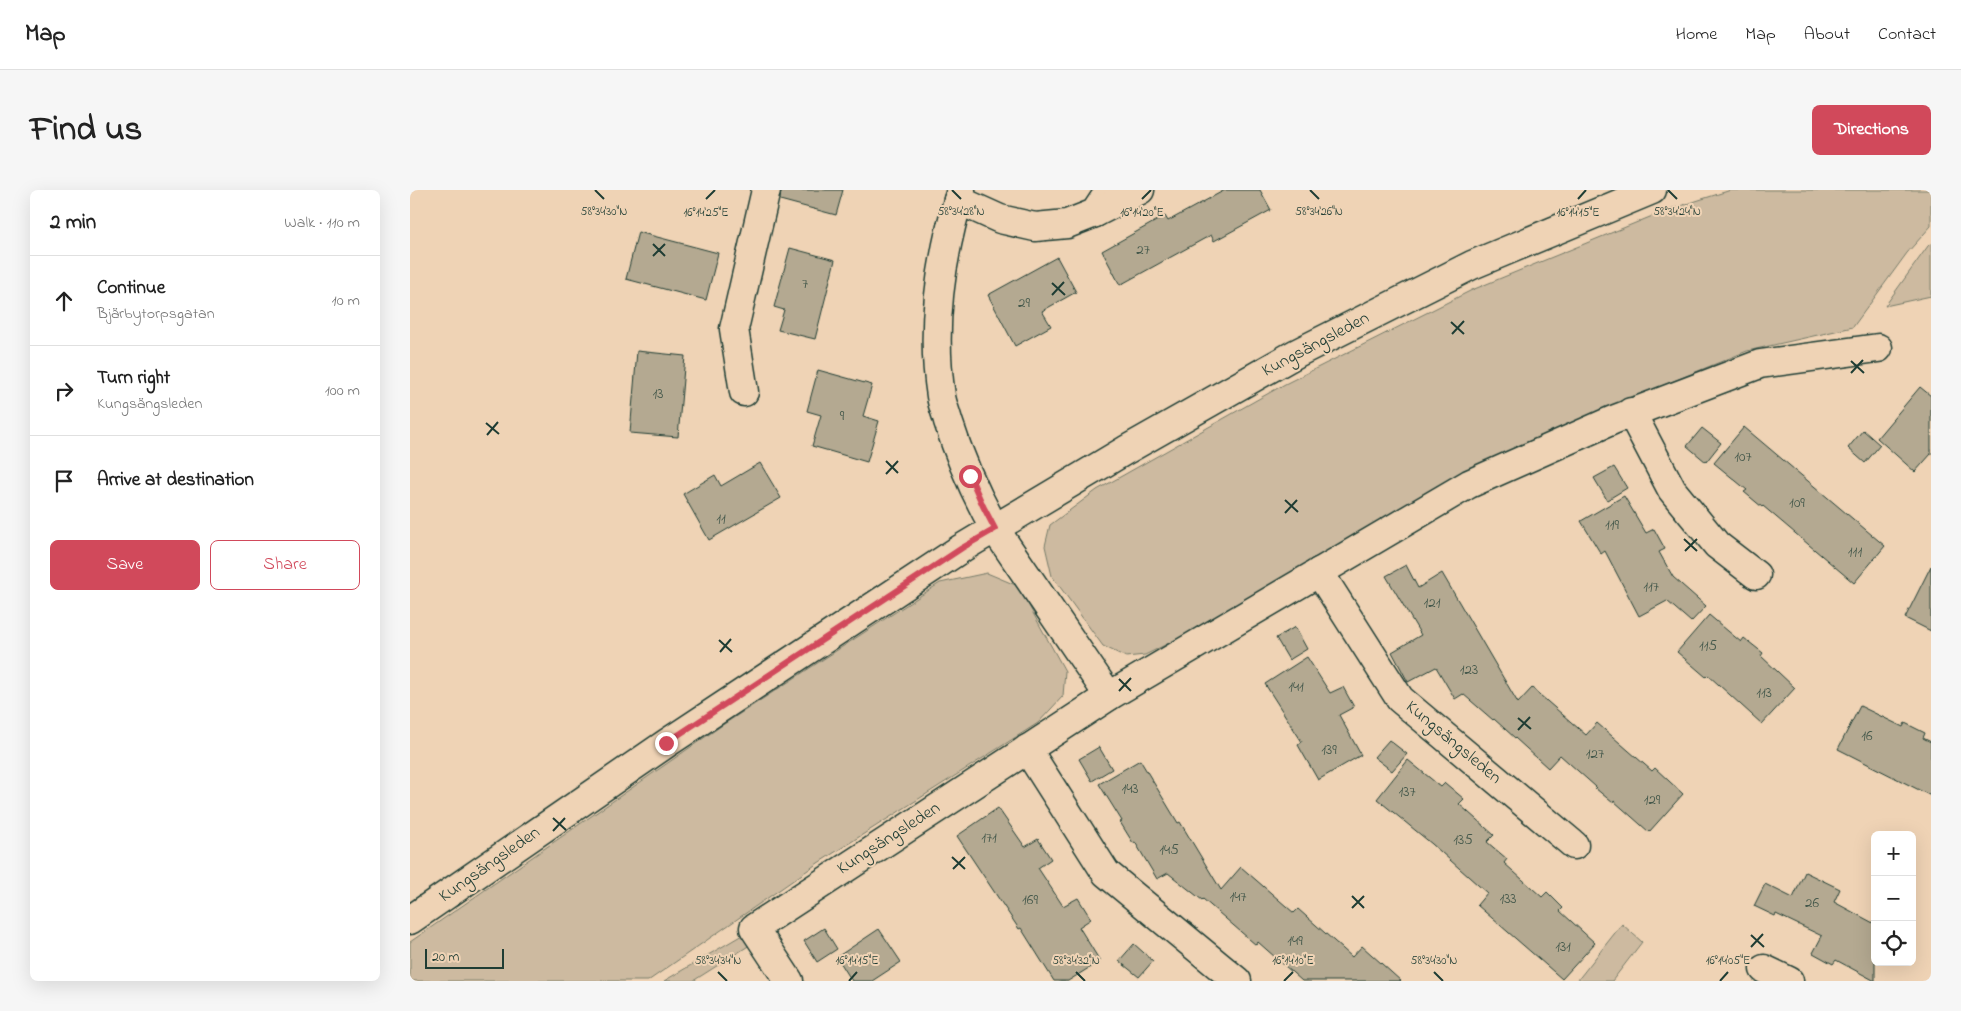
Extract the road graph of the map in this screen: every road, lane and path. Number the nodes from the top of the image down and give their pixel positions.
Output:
1 (766, 190) edge
2 (1110, 190) edge
3 (1140, 190) edge
4 (1652, 190) edge
5 (959, 195) edge
6 (1095, 213) junction
7 (1878, 348) dead end
8 (744, 392) dead end
9 (1631, 412) junction
10 (995, 529) junction
11 (1319, 572) junction
12 (1756, 575) dead end
13 (1109, 696) junction
14 (1027, 749) junction
15 (1574, 844) dead end
16 (410, 920) edge
17 (1764, 968) dead end
18 (789, 981) edge
19 (1237, 981) edge
20 (1789, 981) edge

1 - 8 street
2 - 6 street
3 - 6 street
4 - 10 street, Kungsängsleden
5 - 6 street
5 - 10 street
7 - 9 street, Kungsängsleden
9 - 11 street, Kungsängsleden
9 - 12 street
10 - 13 street
10 - 16 street, Kungsängsleden
11 - 13 street, Kungsängsleden
11 - 15 street, Kungsängsleden
13 - 14 street, Kungsängsleden
14 - 18 street, Kungsängsleden
14 - 19 street
17 - 20 street

